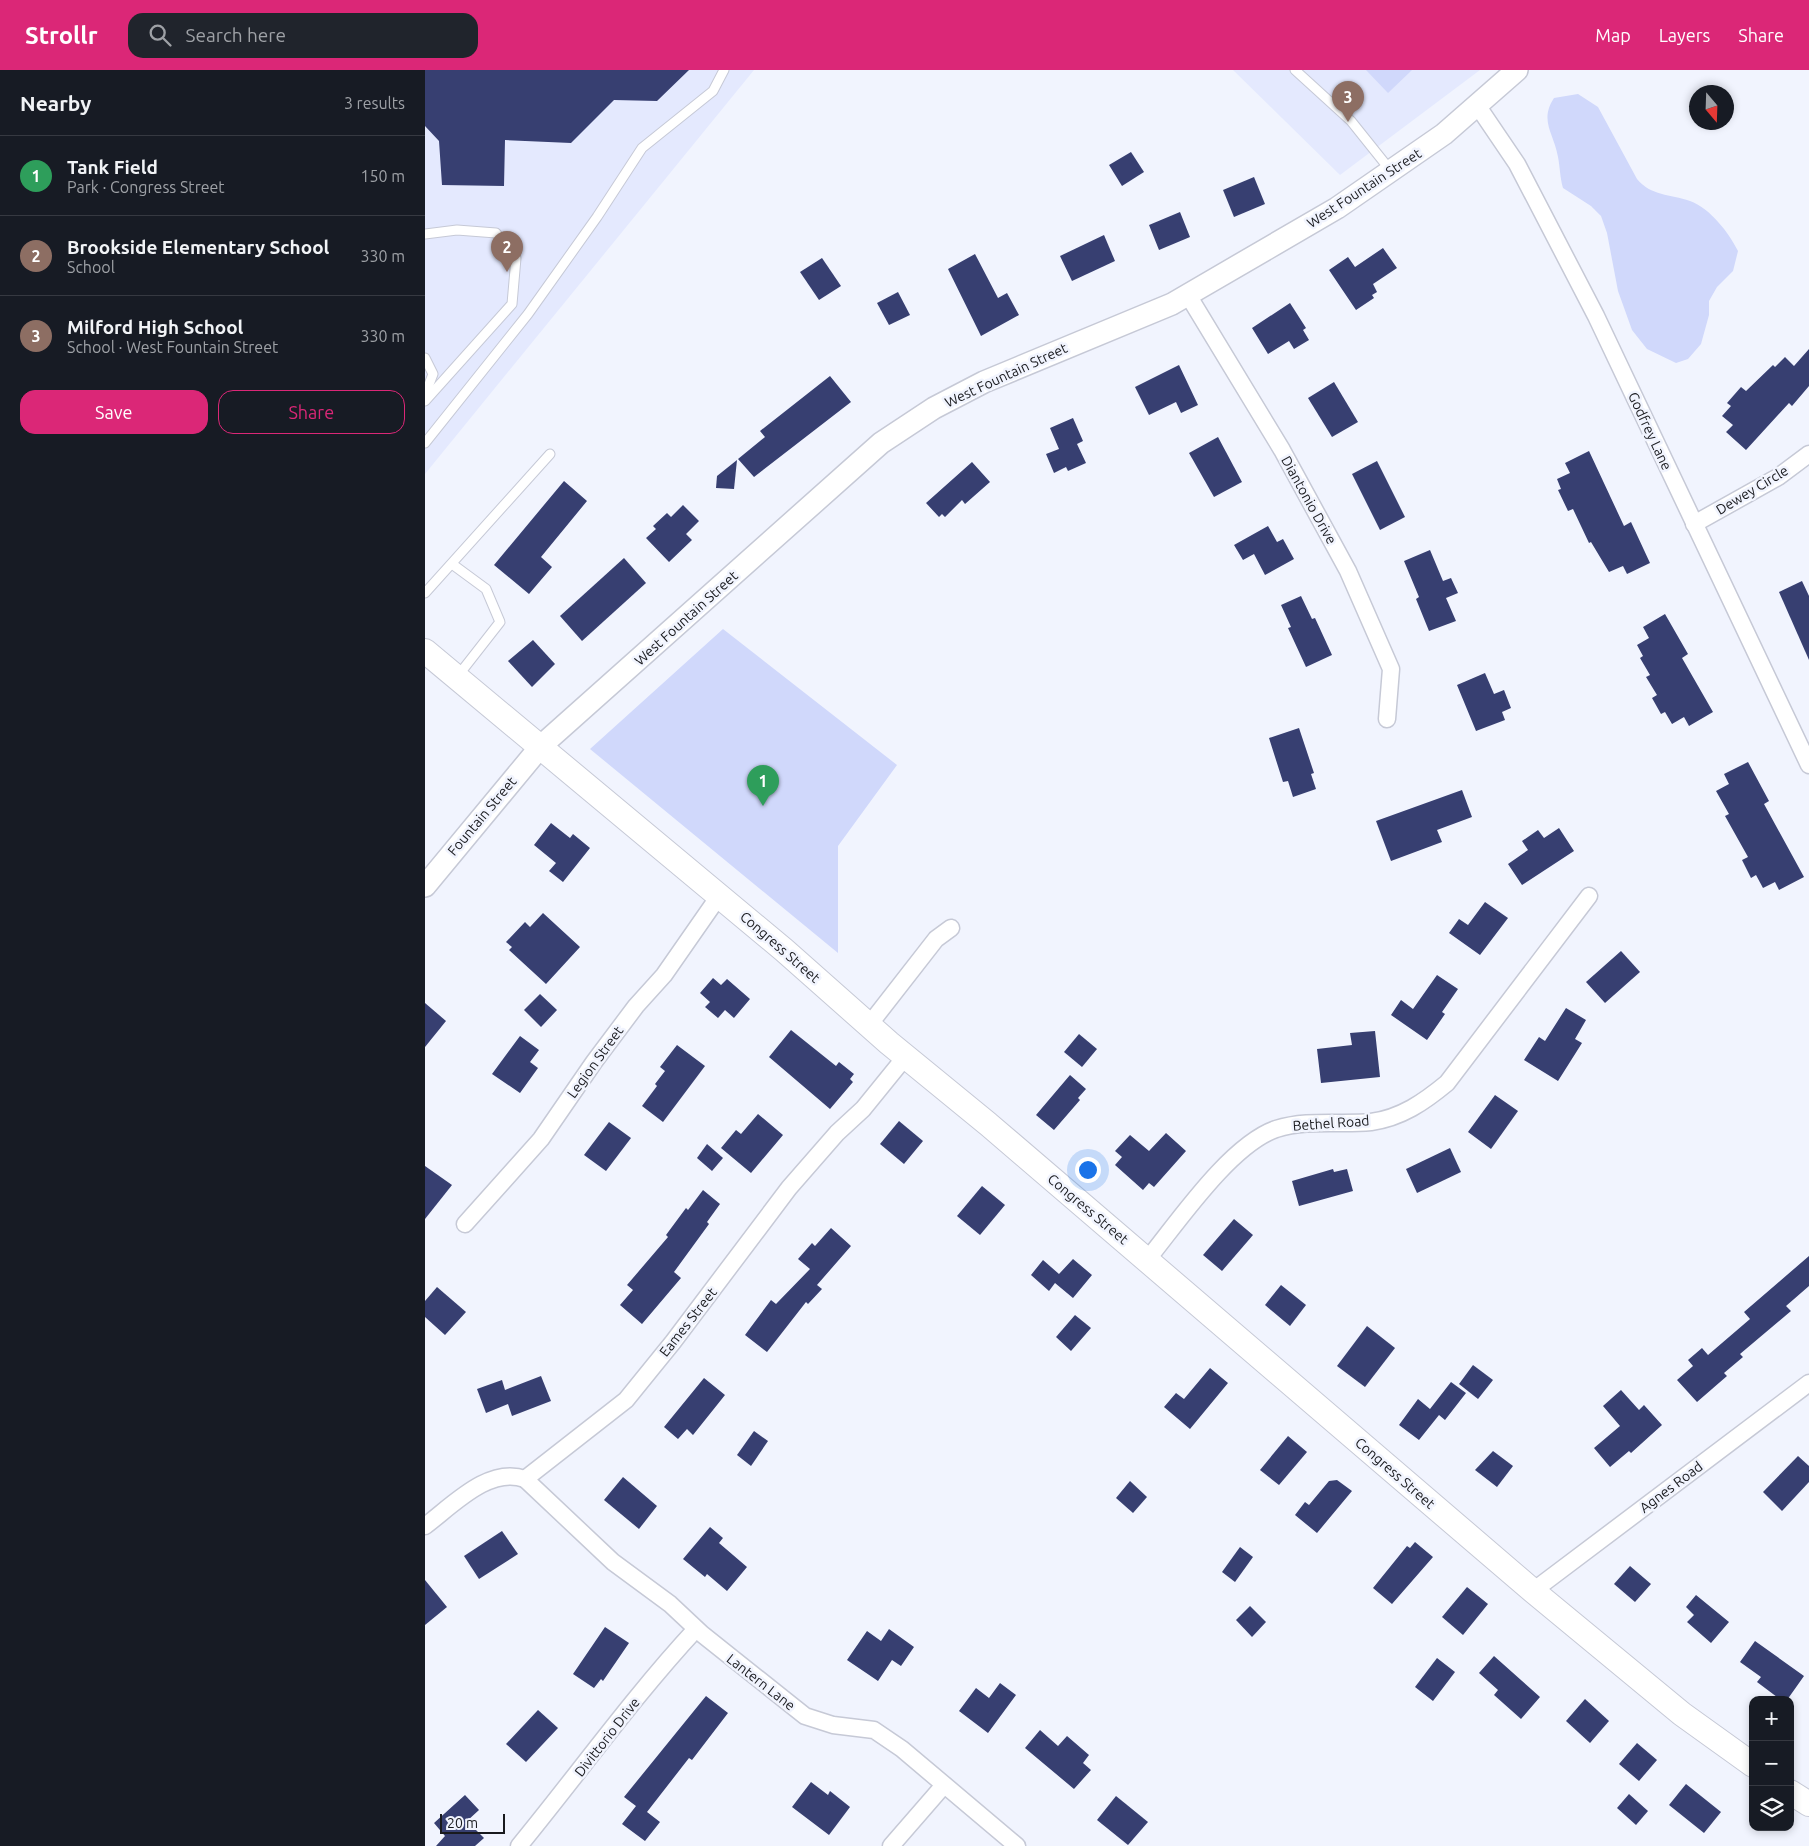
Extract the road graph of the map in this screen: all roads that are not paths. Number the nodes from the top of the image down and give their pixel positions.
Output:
1 (724, 70) edge
2 (1295, 70) edge
3 (1517, 70) edge
4 (1477, 105) junction
5 (1391, 171) junction
6 (425, 234) edge
7 (1187, 294) junction
8 (425, 358) edge
9 (425, 394) edge
10 (425, 401) edge
11 (425, 444) edge
12 (550, 454) dead end
13 (1809, 454) edge
14 (1694, 524) junction
15 (452, 564) junction
16 (425, 593) edge
17 (425, 651) edge
18 (457, 677) junction
19 (1387, 719) dead end
20 (541, 746) junction
21 (1809, 765) edge
22 (425, 886) edge
23 (719, 896) junction
24 (1589, 896) dead end
25 (951, 928) dead end
26 (869, 1025) junction
27 (906, 1056) junction
28 (465, 1224) dead end
29 (1147, 1260) junction
30 (1807, 1387) edge
31 (525, 1479) junction
32 (425, 1526) edge
33 (1533, 1591) junction
34 (696, 1628) junction
35 (1749, 1763) edge
36 (943, 1785) junction
37 (1794, 1795) edge
38 (1809, 1804) edge
39 (519, 1846) edge
40 (891, 1846) edge
41 (1017, 1846) edge

1 - 11 lane
2 - 5 lane
3 - 4 street, West Fountain Street
4 - 5 street, West Fountain Street
4 - 14 street, Godfrey Lane
5 - 7 street, West Fountain Street
6 - 10 lane
7 - 19 street, Diantonio Drive
7 - 20 street, West Fountain Street
8 - 9 lane
12 - 15 lane
13 - 14 street, Dewey Circle
14 - 21 street, Godfrey Lane
15 - 16 lane
15 - 18 lane
17 - 18 main road, Congress Street
18 - 20 main road, Congress Street
20 - 22 street, Fountain Street
20 - 23 main road, Congress Street
23 - 26 main road, Congress Street
23 - 28 street, Legion Street
24 - 29 street, Bethel Road
25 - 26 street
26 - 27 main road, Congress Street
27 - 29 main road, Congress Street
27 - 31 street, Eames Street
29 - 33 main road, Congress Street
30 - 33 street, Agnes Road
31 - 32 street
31 - 34 street, Lantern Lane
33 - 35 main road, Congress Street
34 - 36 street, Lantern Lane
34 - 39 street, Divittorio Drive
36 - 40 street
36 - 41 street, Lantern Lane
37 - 38 main road

